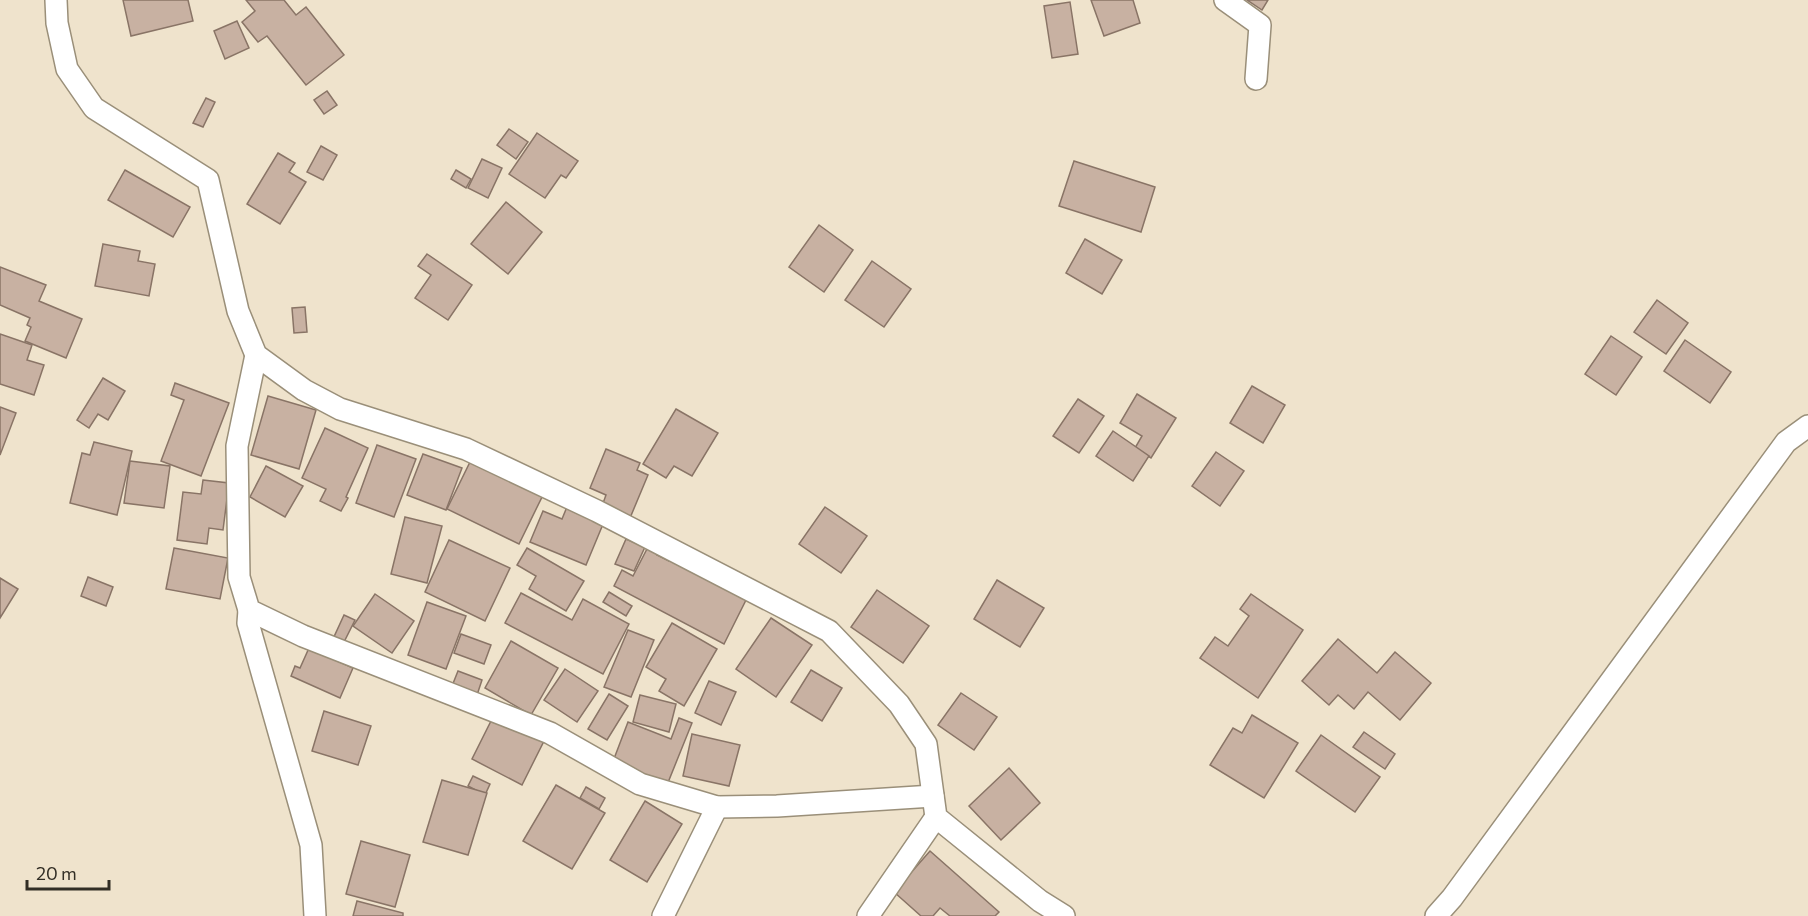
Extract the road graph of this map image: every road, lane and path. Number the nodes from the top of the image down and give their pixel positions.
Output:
1 (56, 0) edge
2 (1225, 0) edge
3 (1256, 79) dead end
4 (256, 355) junction
5 (1808, 426) edge
6 (249, 610) junction
7 (935, 806) junction
8 (717, 807) junction
9 (315, 916) edge
10 (663, 916) edge
11 (868, 916) edge
12 (1064, 916) edge
13 (1436, 916) edge

1 - 4 street
2 - 3 street
4 - 6 street
4 - 7 street
5 - 13 street
6 - 8 street
6 - 9 street
7 - 8 street
7 - 11 street
7 - 12 street
8 - 10 street

